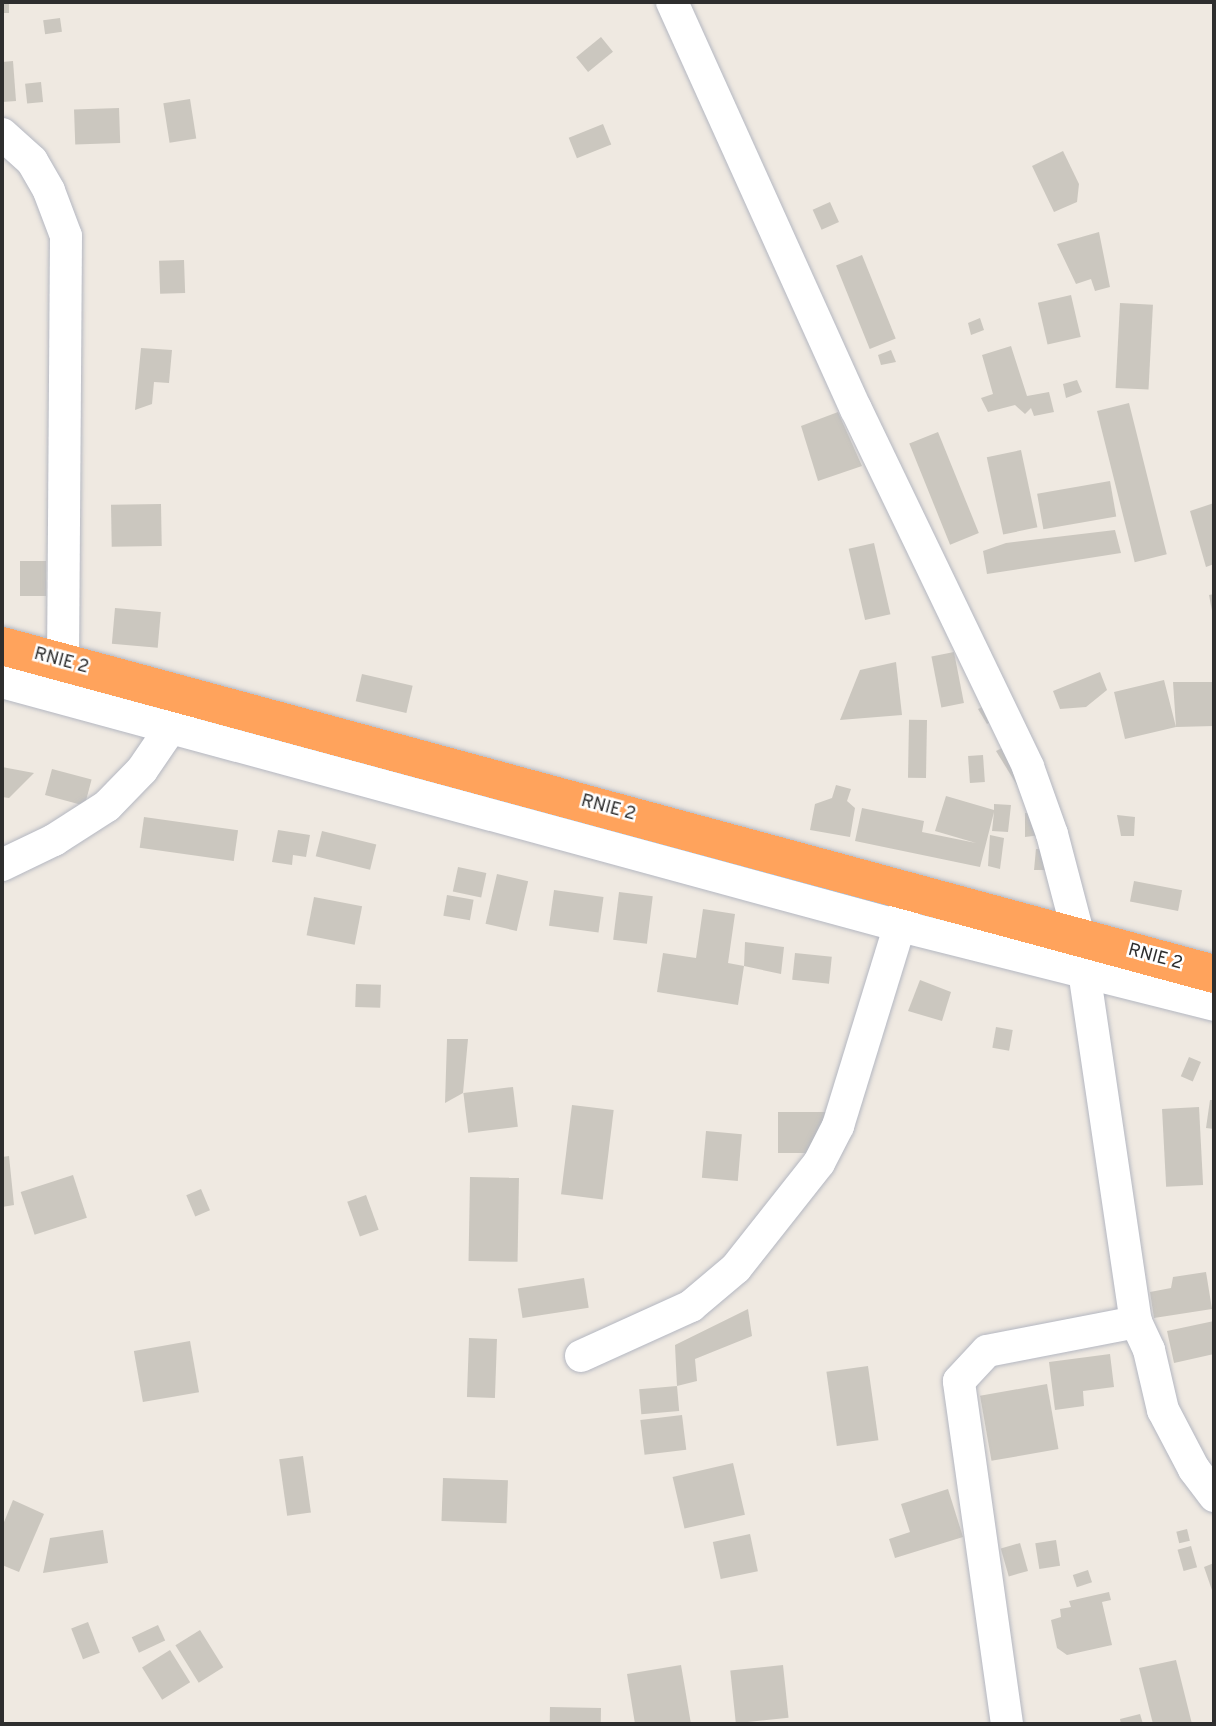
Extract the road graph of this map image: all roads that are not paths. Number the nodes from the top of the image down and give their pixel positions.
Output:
1 (672, 2) edge
2 (2, 134) edge
3 (2, 646) edge
4 (63, 663) junction
5 (2, 682) edge
6 (181, 712) junction
7 (2, 865) edge
8 (905, 909) junction
9 (1081, 955) junction
10 (1214, 974) edge
11 (1214, 1005) edge
12 (1136, 1322) junction
13 (581, 1356) dead end
14 (1214, 1496) edge
15 (1007, 1724) edge

1 - 9 street
2 - 4 street
3 - 4 highway, RNIE 2 / RNIE 2
4 - 6 highway, RNIE 2 / RNIE 2
5 - 6 street
6 - 7 street
6 - 8 highway, RNIE 2 / RNIE 2
8 - 9 highway, RNIE 2 / RNIE 2
8 - 13 street
9 - 10 highway, RNIE 2 / RNIE 2
9 - 11 street
9 - 12 street
12 - 14 street
12 - 15 street

